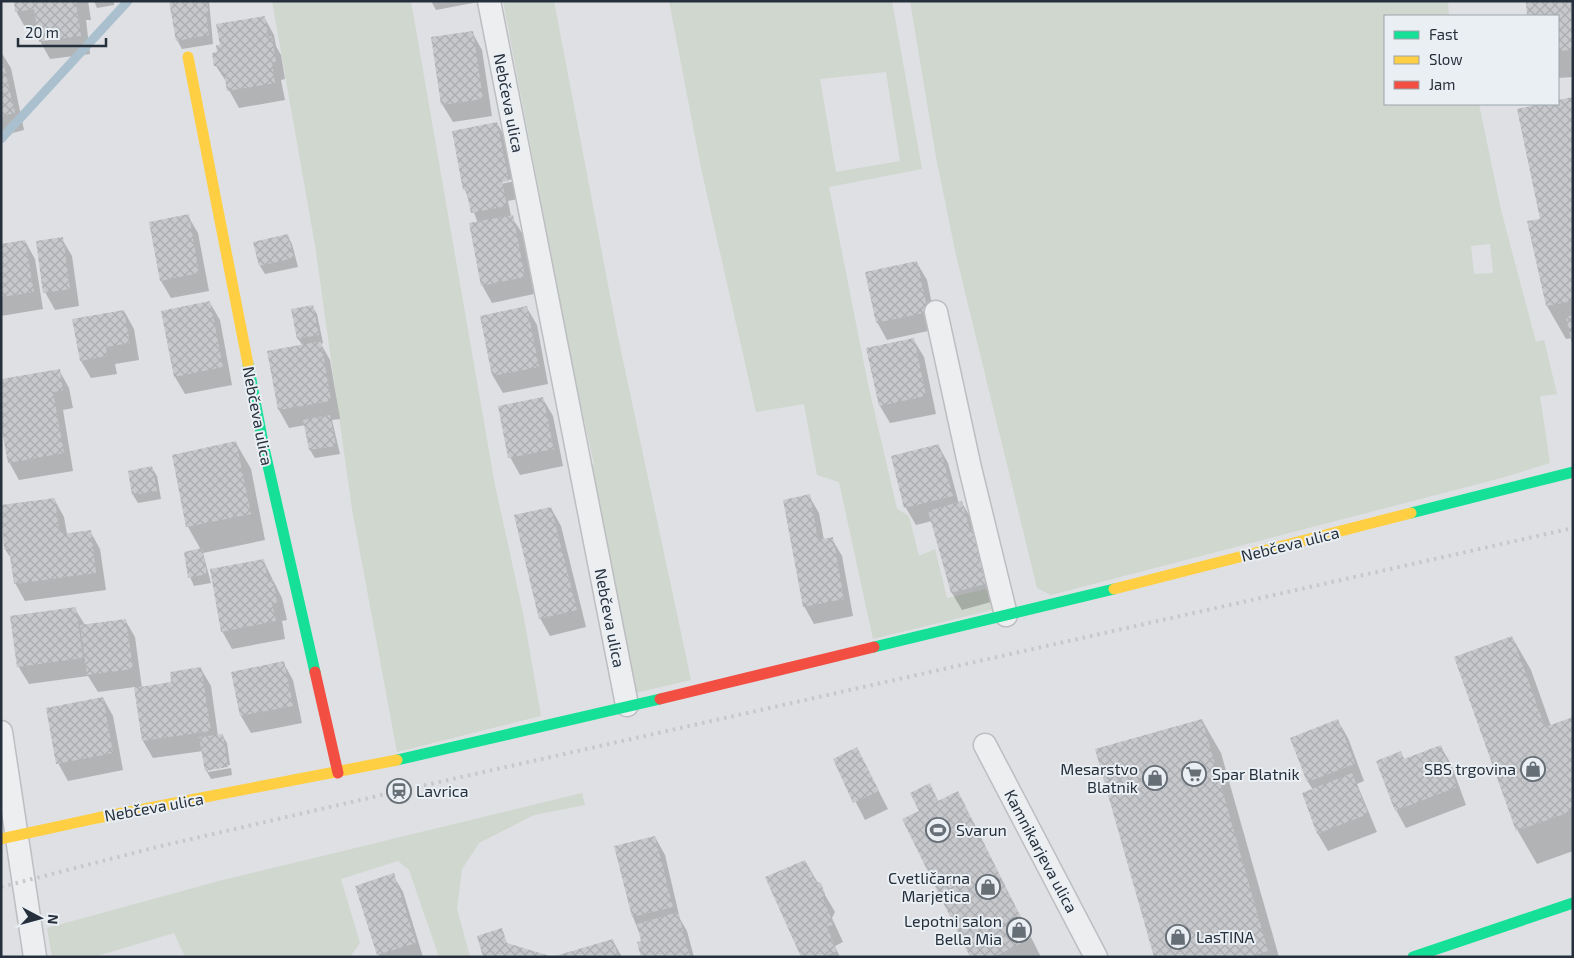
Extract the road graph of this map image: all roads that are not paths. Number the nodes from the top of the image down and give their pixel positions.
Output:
1 (489, 1) edge
2 (188, 57) dead end
3 (936, 312) dead end
4 (1573, 472) edge
5 (1006, 615) junction
6 (627, 705) junction
7 (1, 732) edge
8 (985, 744) dead end
9 (338, 773) junction
10 (9, 837) edge
11 (1573, 902) edge
12 (1427, 954) edge
13 (35, 957) edge
14 (1096, 957) edge

1 - 6 street, Nebčeva ulica
2 - 9 street, Nebčeva ulica
3 - 5 street
4 - 5 street, Nebčeva ulica
5 - 6 street, Nebčeva ulica
6 - 9 street, Nebčeva ulica
7 - 10 street
8 - 14 street, Kamnikarjeva ulica
9 - 10 street, Nebčeva ulica
10 - 13 street
11 - 12 street

